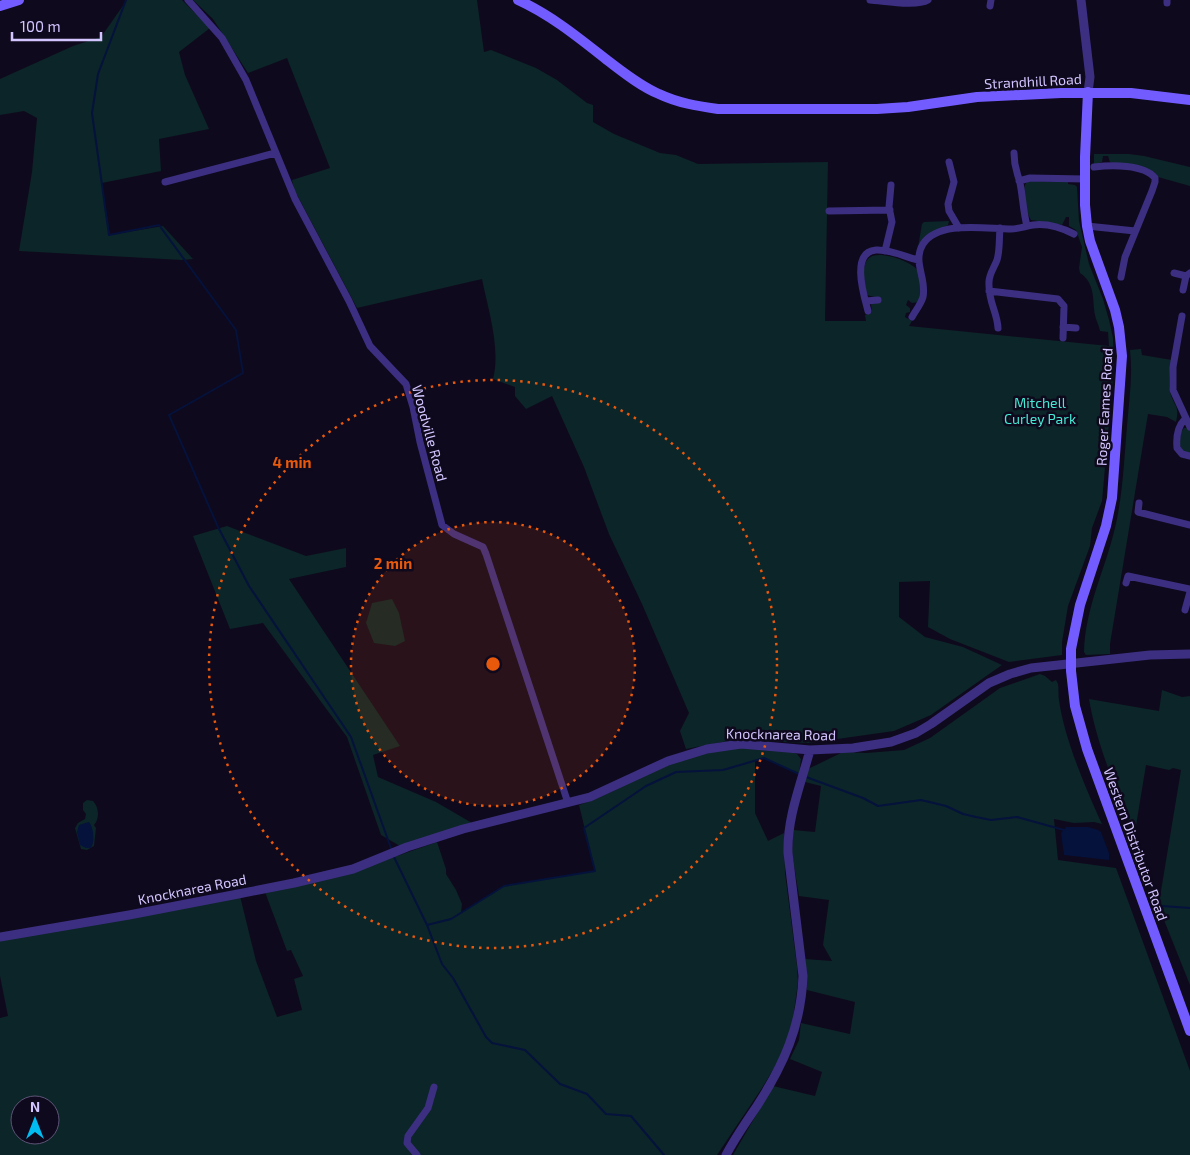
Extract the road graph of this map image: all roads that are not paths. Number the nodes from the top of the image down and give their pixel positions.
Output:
1 (19, 0) edge
2 (188, 0) edge
3 (518, 0) edge
4 (870, 0) edge
5 (928, 0) edge
6 (1081, 0) edge
7 (0, 6) edge
8 (1088, 92) junction
9 (1190, 100) edge
10 (275, 153) junction
11 (1014, 153) dead end
12 (1108, 157) dead end
13 (949, 162) dead end
14 (1108, 166) junction
15 (1094, 168) dead end
16 (1085, 179) junction
17 (1020, 181) junction
18 (165, 182) dead end
19 (891, 185) dead end
20 (890, 210) junction
21 (829, 211) dead end
22 (1067, 220) dead end
23 (1027, 226) junction
24 (1087, 226) junction
25 (959, 228) junction
26 (1000, 228) junction
27 (1065, 229) junction
28 (1135, 231) junction
29 (1074, 234) dead end
30 (884, 251) junction
31 (918, 260) junction
32 (1174, 273) dead end
33 (1188, 274) edge
34 (1121, 277) dead end
35 (1183, 290) dead end
36 (989, 291) junction
37 (878, 300) dead end
38 (866, 301) junction
39 (868, 311) dead end
40 (912, 316) dead end
41 (1182, 316) dead end
42 (1063, 326) junction
43 (998, 328) dead end
44 (1076, 328) dead end
45 (1063, 338) dead end
46 (1185, 419) junction
47 (1190, 427) edge
48 (1190, 456) edge
49 (1139, 503) dead end
50 (1190, 525) edge
51 (1126, 583) dead end
52 (1190, 591) edge
53 (1185, 610) dead end
54 (1190, 654) edge
55 (1071, 663) junction
56 (810, 750) junction
57 (568, 803) junction
58 (0, 937) edge
59 (1190, 1031) edge
60 (434, 1087) dead end
61 (417, 1155) edge
62 (726, 1155) edge

1 - 7 main road
2 - 10 street, Woodville Road
3 - 8 main road, Strandhill Road
4 - 5 street
6 - 8 street
8 - 9 main road, Strandhill Road
8 - 16 main road, Roger Eames Road
10 - 18 street
10 - 57 street, Woodville Road
11 - 17 street
12 - 14 street
13 - 25 street
14 - 15 street
14 - 28 street
16 - 17 street
16 - 24 main road, Roger Eames Road
17 - 23 street
19 - 20 street
20 - 21 street
20 - 30 street
22 - 27 street
23 - 26 street
23 - 27 street
24 - 28 street
24 - 55 main road, Roger Eames Road
25 - 26 street
25 - 31 street
26 - 36 street
27 - 29 street
28 - 34 street
30 - 31 street
30 - 38 street
31 - 40 street
32 - 33 street
33 - 35 street
36 - 42 street
36 - 43 street
37 - 38 street
38 - 39 street
41 - 46 street
42 - 44 street
42 - 45 street
46 - 47 street
46 - 48 street
49 - 50 street
51 - 52 street
52 - 53 street
54 - 55 street, Knocknarea Road
55 - 56 street, Knocknarea Road
55 - 59 main road, Western Distributor Road
56 - 57 street, Knocknarea Road
56 - 62 street
57 - 58 street, Knocknarea Road
60 - 61 street

